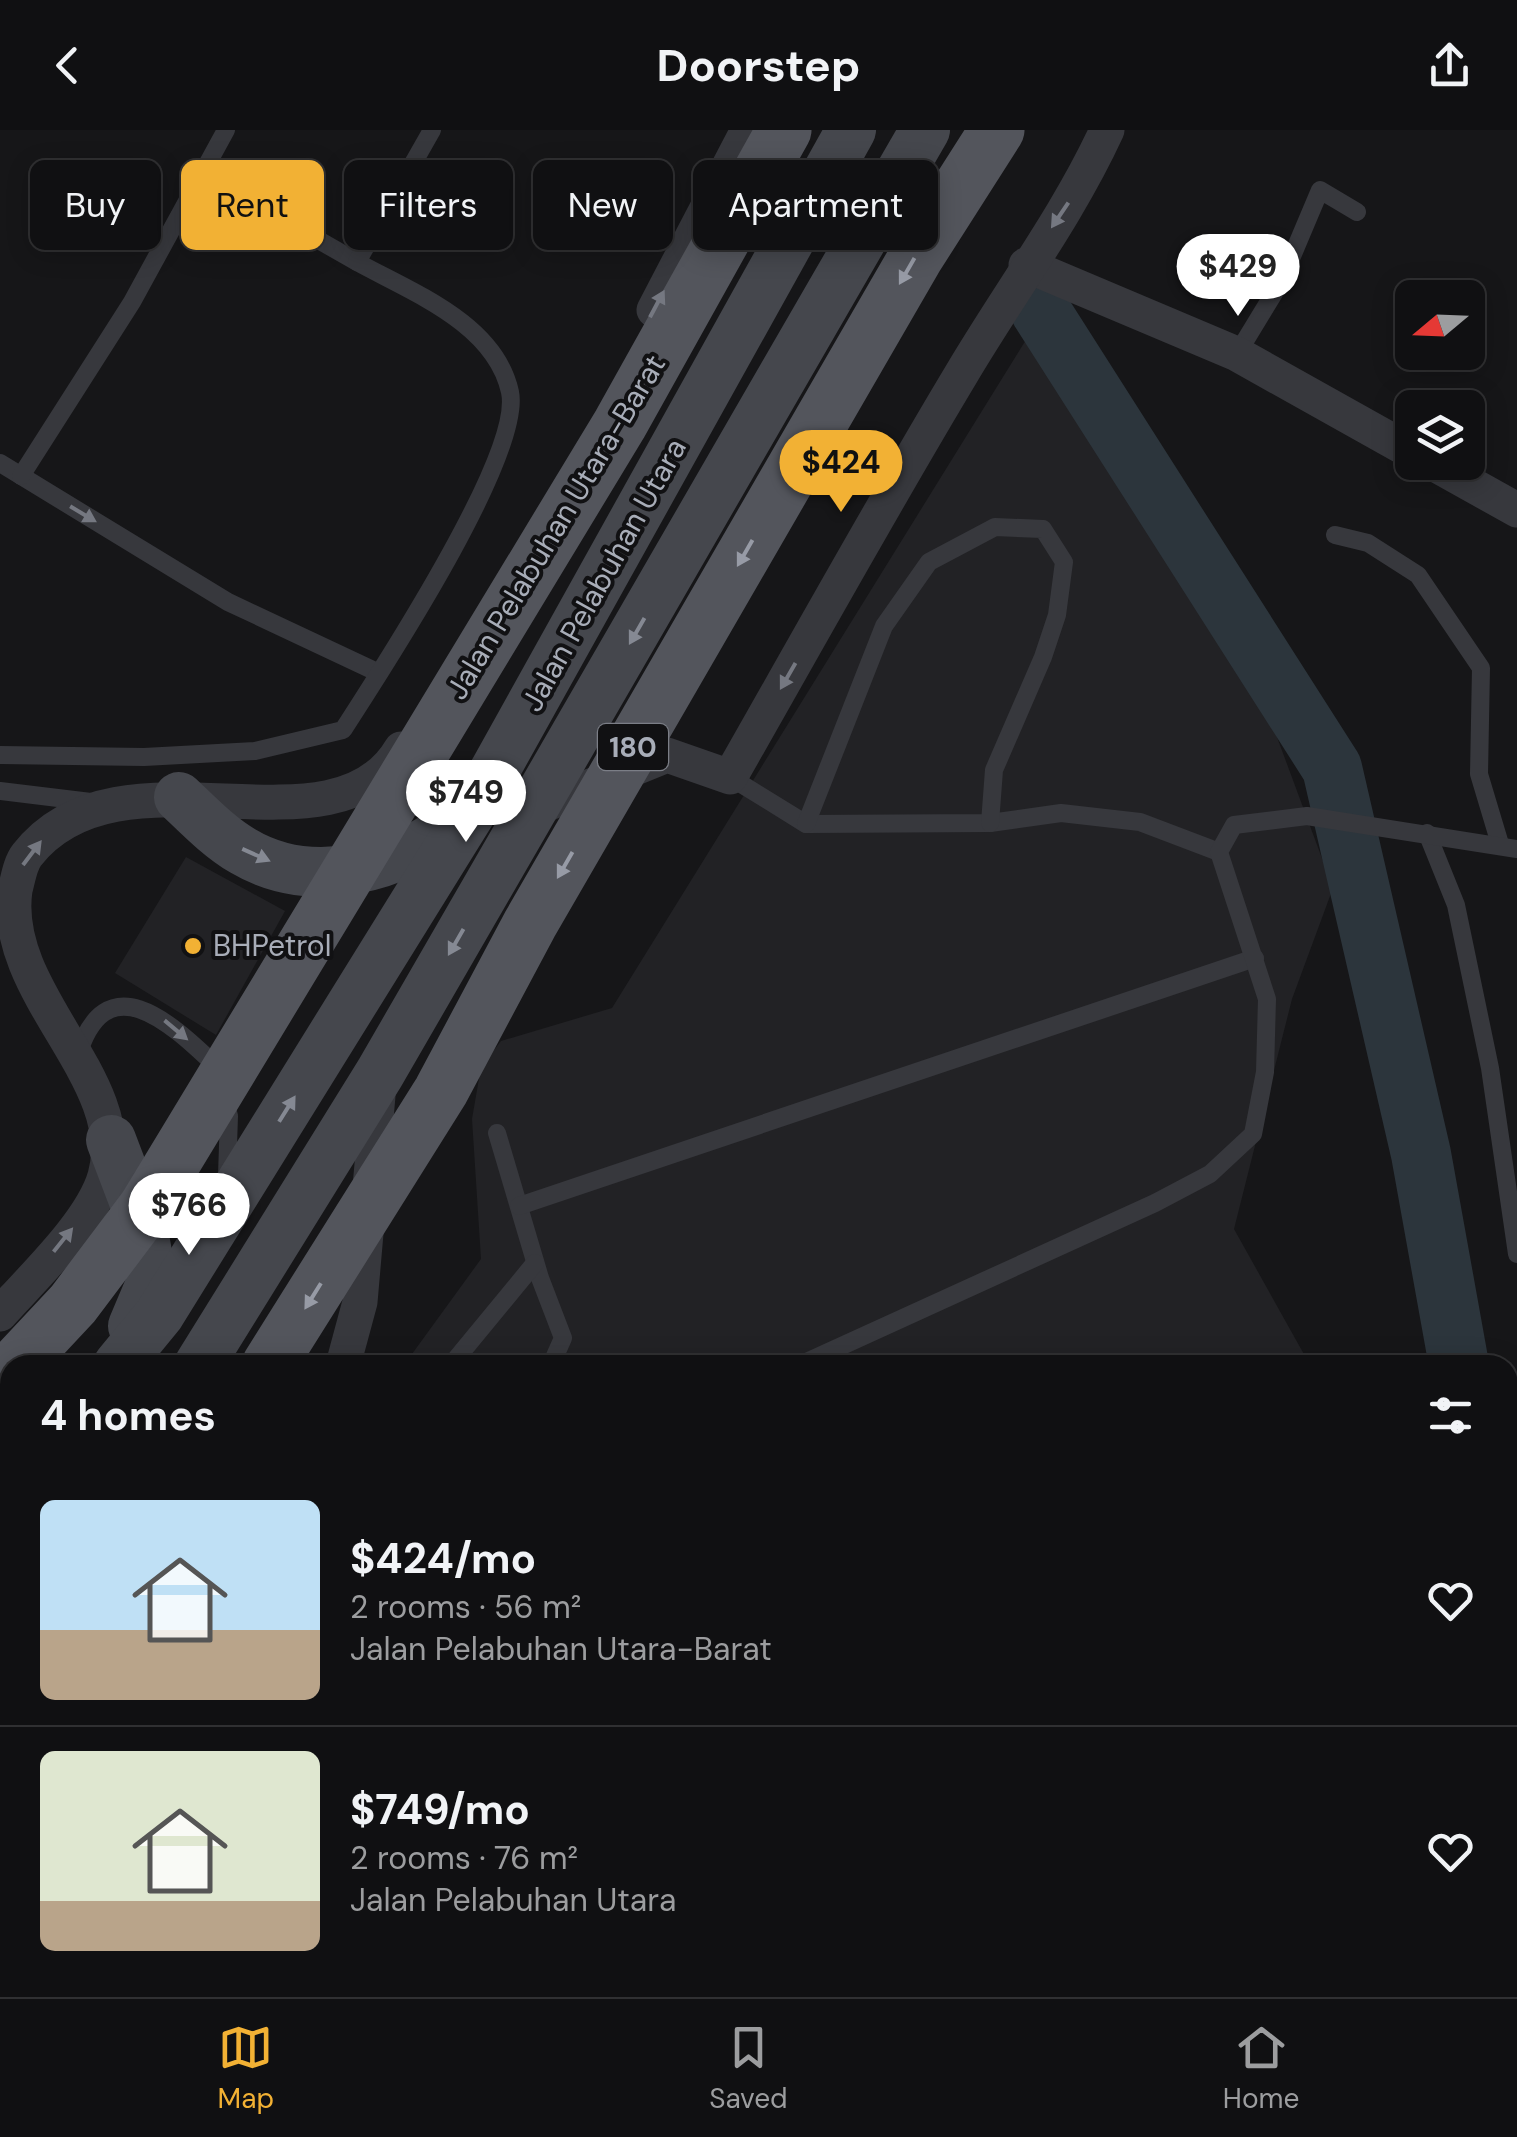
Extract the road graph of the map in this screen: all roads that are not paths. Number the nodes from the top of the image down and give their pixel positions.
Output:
1 (226, 130) edge
2 (432, 130) edge
3 (851, 130) edge
4 (926, 130) edge
5 (997, 130) edge
6 (1107, 130) edge
7 (752, 132) edge
8 (210, 160) edge
9 (1357, 212) dead end
10 (181, 214) edge
11 (324, 243) edge
12 (358, 262) junction
13 (1026, 265) junction
14 (1238, 354) junction
15 (1395, 442) edge
16 (0, 463) edge
17 (21, 476) junction
18 (1463, 480) edge
19 (1517, 510) edge
20 (1334, 534) dead end
21 (379, 673) junction
22 (0, 755) edge
23 (389, 770) junction
24 (730, 778) junction
25 (0, 791) edge
26 (178, 797) junction
27 (107, 804) junction
28 (476, 804) junction
29 (532, 810) junction
30 (990, 823) junction
31 (806, 824) junction
32 (1427, 833) junction
33 (1508, 847) edge
34 (1220, 852) junction
35 (325, 872) junction
36 (0, 944) edge
37 (1255, 958) junction
38 (25, 978) junction
39 (76, 1064) junction
40 (214, 1065) junction
41 (380, 1073) junction
42 (497, 1133) dead end
43 (111, 1140) junction
44 (519, 1206) junction
45 (217, 1222) junction
46 (1517, 1254) edge
47 (535, 1263) junction
48 (0, 1314) edge
49 (25, 1355) edge
50 (119, 1355) edge
51 (123, 1355) edge
52 (206, 1355) edge
53 (275, 1355) edge
54 (345, 1355) edge
55 (459, 1355) edge
56 (555, 1355) edge
57 (822, 1355) edge

1 - 8 lane
2 - 12 lane
3 - 28 main road, Jalan Pelabuhan Utara
4 -> 29 main road, Jalan Pelabuhan Utara
5 -> 53 main road, 180, bridge
6 -> 13 street
23 -> 7 street
7 - 49 main road, Jalan Pelabuhan Utara-Barat, bridge
9 - 14 lane
10 - 17 lane
11 - 12 lane
12 - 21 lane
13 - 14 street
13 -> 24 street
14 - 15 street
16 - 17 lane
17 -> 21 lane
18 - 19 street
20 - 33 lane
21 - 22 lane
23 - 26 street
23 - 35 lane
24 - 29 street
24 - 31 lane
25 - 27 lane
26 - 27 street
26 -> 35 main road
38 -> 27 street
28 - 35 main road
45 -> 28 main road, Jalan Pelabuhan Utara
29 -> 41 main road, Jalan Pelabuhan Utara
30 - 31 lane
30 - 31 lane
30 - 34 lane
32 - 33 lane
32 - 34 lane
32 - 46 lane
34 - 37 lane
35 - 40 lane
36 - 38 lane
37 - 44 lane
37 - 57 lane
38 - 39 street
39 -> 40 lane
39 - 43 street
40 - 45 lane
41 - 52 main road, Jalan Pelabuhan Utara
41 - 54 street
42 - 44 lane
48 -> 43 street
43 - 50 main road
44 - 47 lane
45 - 51 main road, Jalan Pelabuhan Utara
47 - 55 lane
47 - 56 lane

